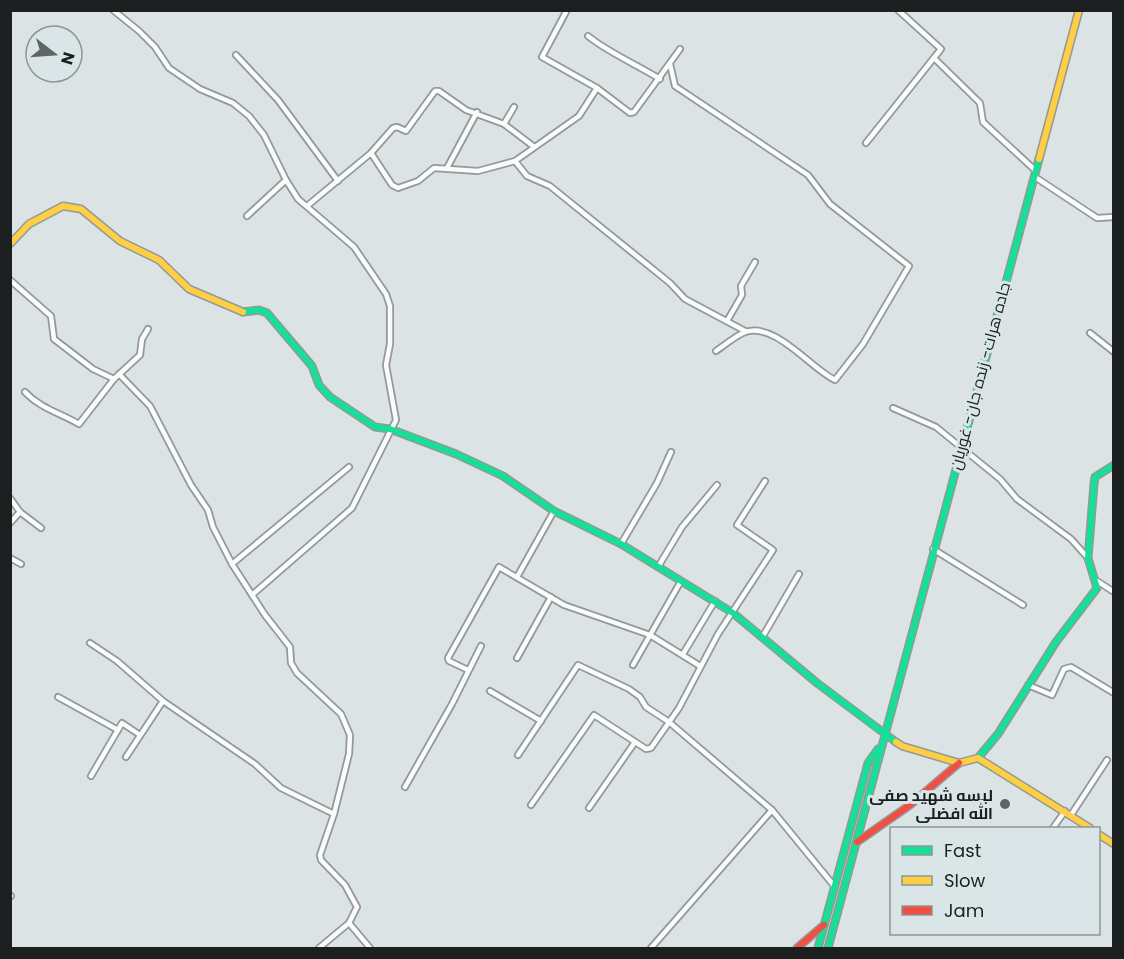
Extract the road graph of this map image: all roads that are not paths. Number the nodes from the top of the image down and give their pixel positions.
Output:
1 (113, 10) edge
2 (567, 10) edge
3 (898, 10) edge
4 (1079, 10) edge
5 (588, 36) dead end
6 (680, 50) dead end
7 (236, 56) dead end
8 (934, 58) junction
9 (670, 64) junction
10 (660, 79) junction
11 (597, 88) junction
12 (514, 107) dead end
13 (477, 112) junction
14 (504, 124) junction
15 (866, 143) dead end
16 (533, 146) junction
17 (371, 153) junction
18 (515, 161) junction
19 (447, 168) junction
20 (1036, 174) junction
21 (286, 180) junction
22 (338, 181) junction
23 (308, 206) junction
24 (247, 216) dead end
25 (1113, 217) edge
26 (10, 244) edge
27 (755, 262) dead end
28 (10, 280) edge
29 (727, 321) junction
30 (148, 329) dead end
31 (745, 331) junction
32 (1090, 333) dead end
33 (716, 351) dead end
34 (1113, 352) edge
35 (119, 374) junction
36 (114, 379) junction
37 (25, 392) dead end
38 (893, 408) dead end
39 (390, 429) junction
40 (960, 449) junction
41 (671, 452) dead end
42 (1113, 465) edge
43 (349, 467) dead end
44 (765, 481) dead end
45 (717, 485) dead end
46 (10, 498) edge
47 (554, 510) junction
48 (20, 512) junction
49 (10, 523) edge
50 (40, 528) dead end
51 (621, 544) junction
52 (933, 549) junction
53 (10, 558) edge
54 (1089, 558) junction
55 (21, 564) dead end
56 (232, 564) junction
57 (658, 567) junction
58 (799, 574) dead end
59 (517, 577) junction
60 (681, 580) junction
61 (1097, 581) junction
62 (1113, 592) edge
63 (252, 595) junction
64 (551, 597) junction
65 (715, 601) junction
66 (1023, 605) dead end
67 (733, 613) junction
68 (650, 635) junction
69 (763, 636) junction
70 (90, 643) dead end
71 (481, 646) dead end
72 (683, 654) junction
73 (517, 658) dead end
74 (633, 665) dead end
75 (700, 666) junction
76 (468, 670) junction
77 (1028, 685) junction
78 (490, 691) dead end
79 (1113, 693) edge
80 (58, 697) dead end
81 (162, 701) junction
82 (541, 721) junction
83 (669, 722) junction
84 (118, 730) junction
85 (884, 733) junction
86 (140, 735) junction
87 (882, 741) junction
88 (635, 742) junction
89 (518, 755) dead end
90 (126, 757) dead end
91 (978, 758) junction
92 (1107, 759) dead end
93 (959, 764) junction
94 (91, 776) dead end
95 (405, 787) dead end
96 (531, 805) dead end
97 (589, 807) dead end
98 (772, 810) junction
99 (1068, 813) junction
100 (334, 814) junction
101 (1054, 827) edge
102 (1089, 827) edge
103 (1100, 835) edge
104 (856, 843) junction
105 (1113, 844) edge
106 (835, 887) junction
107 (349, 923) junction
108 (824, 925) junction
109 (319, 948) edge
110 (370, 948) edge
111 (651, 948) edge
112 (797, 948) edge
113 (818, 948) edge
114 (828, 948) edge

1 - 21 street
2 - 11 street
3 - 8 street
4 - 20 street, جاده هرات- زنده جان- غوریان
5 - 10 street
6 - 9 street
7 - 22 street
8 - 15 street
8 - 20 street
9 - 10 street
9 - 31 street
10 - 11 street
11 - 16 street
12 - 14 street
13 - 14 street
13 - 17 street
13 - 19 street
14 - 16 street
16 - 18 street
17 - 19 street
17 - 22 street
18 - 19 street
18 - 29 street
20 - 25 street
20 - 40 street, جاده هرات- زنده جان- غوریان
21 - 23 street
21 - 24 street
22 - 23 street
23 - 39 street
26 - 39 street
27 - 29 street
28 - 36 street
29 - 31 street
30 - 35 street
31 - 33 street
32 - 34 street
35 - 36 street
35 - 56 street
36 - 37 street
38 - 40 street
39 - 47 street
39 - 63 street
40 - 52 street, جاده هرات- زنده جان- غوریان
40 - 54 street
41 - 51 street
42 - 54 street
43 - 56 street
44 - 67 street
45 - 57 street
46 - 48 street
47 - 51 street
47 - 59 street
48 - 49 street
48 - 50 street
51 - 57 street
52 - 66 street
52 - 85 street, جاده هرات- زنده جان- غوریان
53 - 55 street
54 - 61 street
56 - 63 street
57 - 60 street
58 - 69 street
59 - 64 street
59 - 76 street
60 - 65 street
60 - 68 street
61 - 62 street
61 - 77 street
63 - 100 street
64 - 68 street
64 - 73 street
65 - 67 street
65 - 72 street
67 - 69 street
67 - 75 street
68 - 72 street
68 - 74 street
69 - 85 street
70 - 81 street
71 - 76 street
72 - 75 street
75 - 83 street
76 - 95 street
77 - 79 street
77 - 91 street
78 - 82 street
80 - 84 street
81 - 86 street
81 - 100 street
82 - 83 street
82 - 89 street
83 - 88 street
83 - 98 street
84 - 86 street
84 - 94 street
85 - 87 street, جاده هرات- زنده جان- غوریان
85 - 93 street
86 - 90 street
87 - 104 street, جاده هرات- زنده جان- غوریان
87 - 106 street
88 - 96 street
88 - 97 street
91 - 93 street
91 - 99 street
92 - 99 street
93 - 104 street
98 - 106 street
98 - 111 street
99 - 101 street
99 - 102 street
100 - 107 street
103 - 105 street
104 - 114 street, جاده هرات- زنده جان- غوریان
106 - 108 street
107 - 109 street
107 - 110 street
108 - 112 street
108 - 113 street

